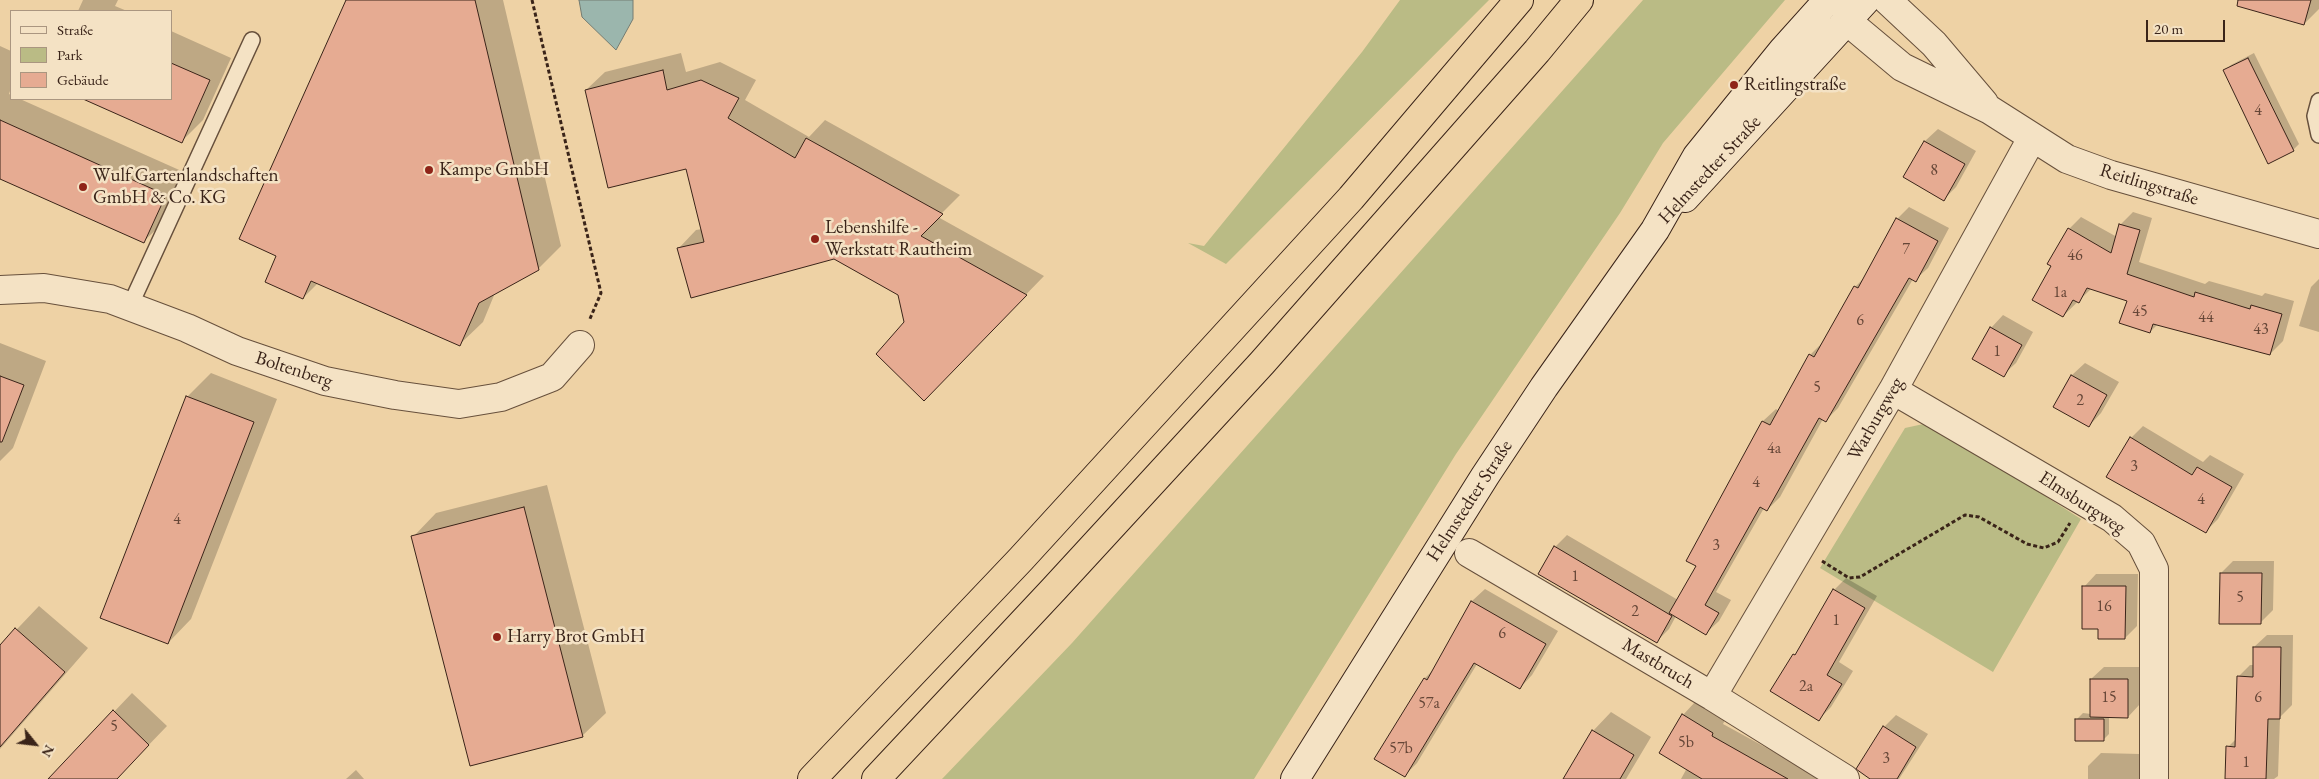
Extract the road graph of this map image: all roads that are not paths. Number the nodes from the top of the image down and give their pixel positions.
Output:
1 (1519, 0) edge
2 (1579, 0) edge
3 (1828, 0) edge
4 (1866, 0) edge
5 (1887, 0) edge
6 (1847, 10) edge
7 (252, 40) dead end
8 (2319, 101) edge
9 (1990, 110) junction
10 (2319, 135) edge
11 (2032, 138) junction
12 (1655, 230) junction
13 (2319, 234) edge
14 (0, 290) edge
15 (130, 306) junction
16 (580, 345) road end
17 (1893, 390) junction
18 (1468, 552) dead end
19 (1712, 696) junction
20 (812, 779) edge
21 (876, 779) edge
22 (1294, 779) edge
23 (1845, 779) edge
24 (2154, 779) edge

1 - 20 highway
2 - 21 highway
3 - 12 street, Helmstedter Straße
4 - 6 street, Helmstedter Straße
5 - 9 street, Reitlingstraße
6 - 9 street, Reitlingstraße
6 - 12 street, Helmstedter Straße
7 - 15 lane
8 - 10 lane
9 - 11 street, Reitlingstraße
11 - 13 street, Reitlingstraße
11 - 17 street, Warburgweg
12 - 22 street, Helmstedter Straße
14 - 15 street, Boltenberg
15 - 16 street, Boltenberg
17 - 19 street, Warburgweg
17 - 24 street, Elmsburgweg
18 - 19 street, Mastbruch
19 - 23 street, Mastbruch

